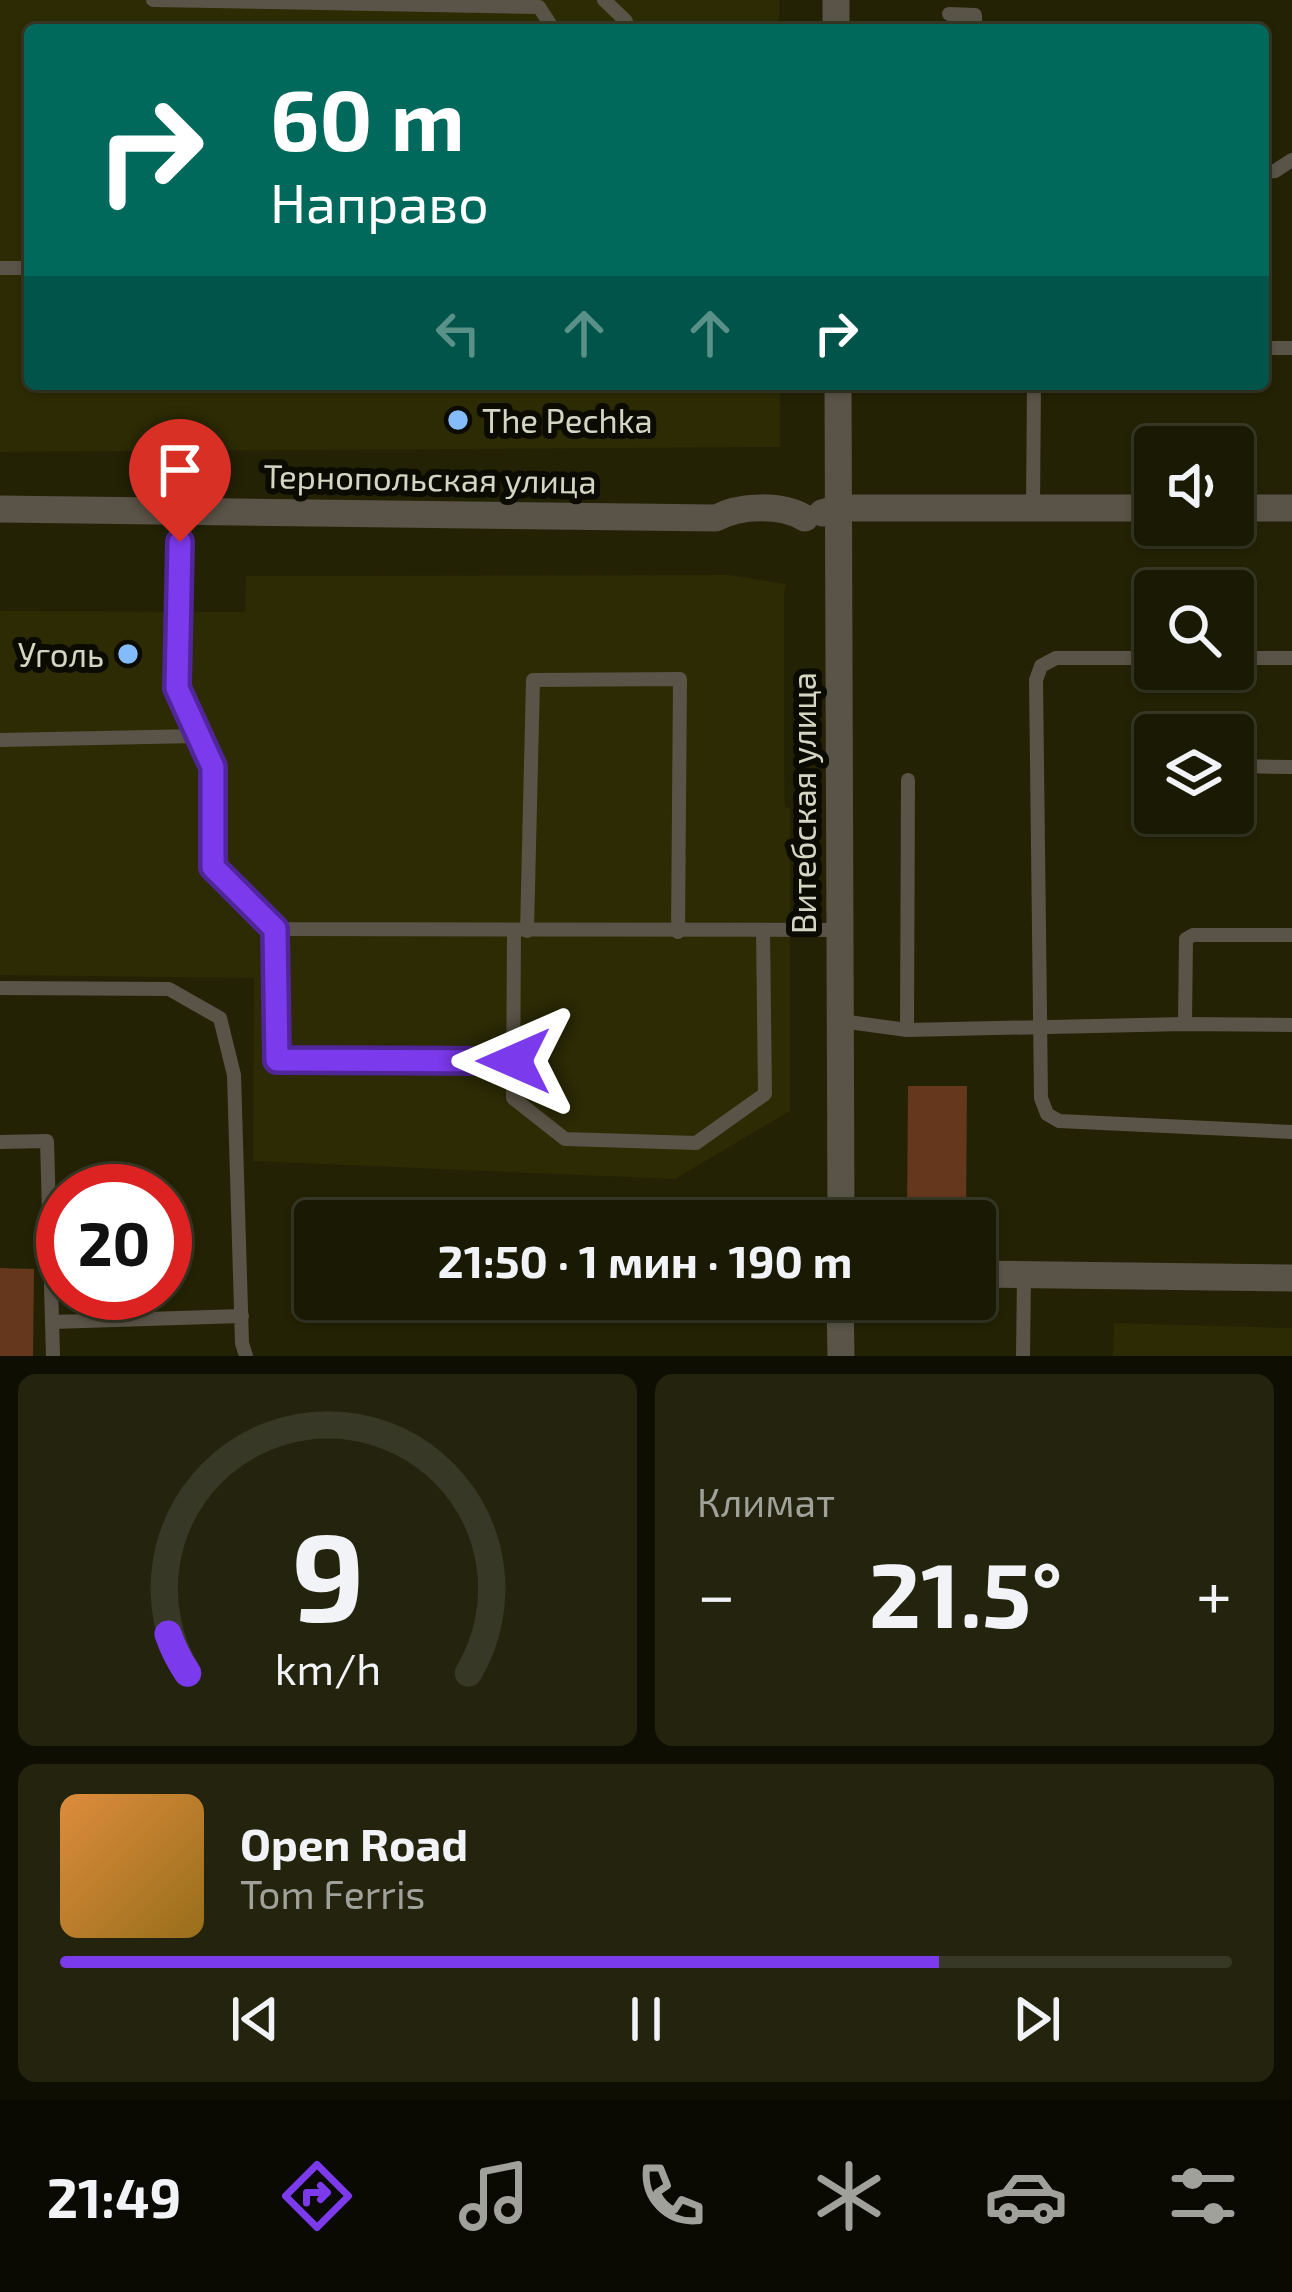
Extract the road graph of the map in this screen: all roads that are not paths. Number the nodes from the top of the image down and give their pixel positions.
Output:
1 (154, 0) edge
2 (604, 0) edge
3 (949, 14) dead end
4 (550, 24) edge
5 (626, 24) edge
6 (975, 24) edge
7 (838, 390) edge
8 (1034, 390) edge
9 (838, 508) junction
10 (1033, 508) junction
11 (1134, 508) edge
12 (1254, 508) edge
13 (1292, 508) edge
14 (0, 509) edge
15 (181, 511) junction
16 (1134, 658) edge
17 (1254, 658) edge
18 (1292, 658) edge
19 (198, 736) junction
20 (0, 740) edge
21 (1254, 766) edge
22 (1292, 767) edge
23 (908, 780) dead end
24 (275, 929) junction
25 (763, 930) junction
26 (839, 930) junction
27 (520, 931) junction
28 (679, 932) junction
29 (1292, 935) edge
30 (0, 988) edge
31 (841, 1021) junction
32 (1185, 1024) junction
33 (1292, 1025) edge
34 (1038, 1029) junction
35 (907, 1030) junction
36 (514, 1061) junction
37 (1292, 1132) edge
38 (0, 1142) edge
39 (841, 1200) edge
40 (996, 1274) edge
41 (1024, 1275) junction
42 (1292, 1278) edge
43 (242, 1316) junction
44 (840, 1320) edge
45 (52, 1322) junction
46 (52, 1356) edge
47 (246, 1356) edge
48 (841, 1356) edge
49 (1023, 1356) edge

1 - 4 lane
2 - 5 lane
3 - 6 lane
7 - 9 street, Витебская улица
8 - 10 lane
9 - 10 street, Тернопольская улица
9 - 15 street, Тернопольская улица
9 - 26 street, Витебская улица
10 - 11 street, Тернопольская улица
12 - 13 street
14 - 15 street, Тернопольская улица
15 - 19 lane
16 - 34 lane
17 - 18 lane
19 - 20 lane
19 - 24 lane
21 - 22 lane
23 - 35 lane
24 - 27 lane
24 - 36 lane
25 - 26 lane
25 - 28 lane
25 - 36 lane
26 - 31 street, Витебская улица
27 - 28 lane
27 - 28 lane
27 - 36 lane
29 - 32 lane
30 - 43 lane
31 - 35 lane
31 - 39 street, Витебская улица
32 - 33 lane
32 - 34 lane
34 - 35 lane
34 - 37 lane
38 - 45 lane
40 - 41 street
41 - 42 street
41 - 49 lane
43 - 45 lane
43 - 47 lane
44 - 48 street
45 - 46 lane

